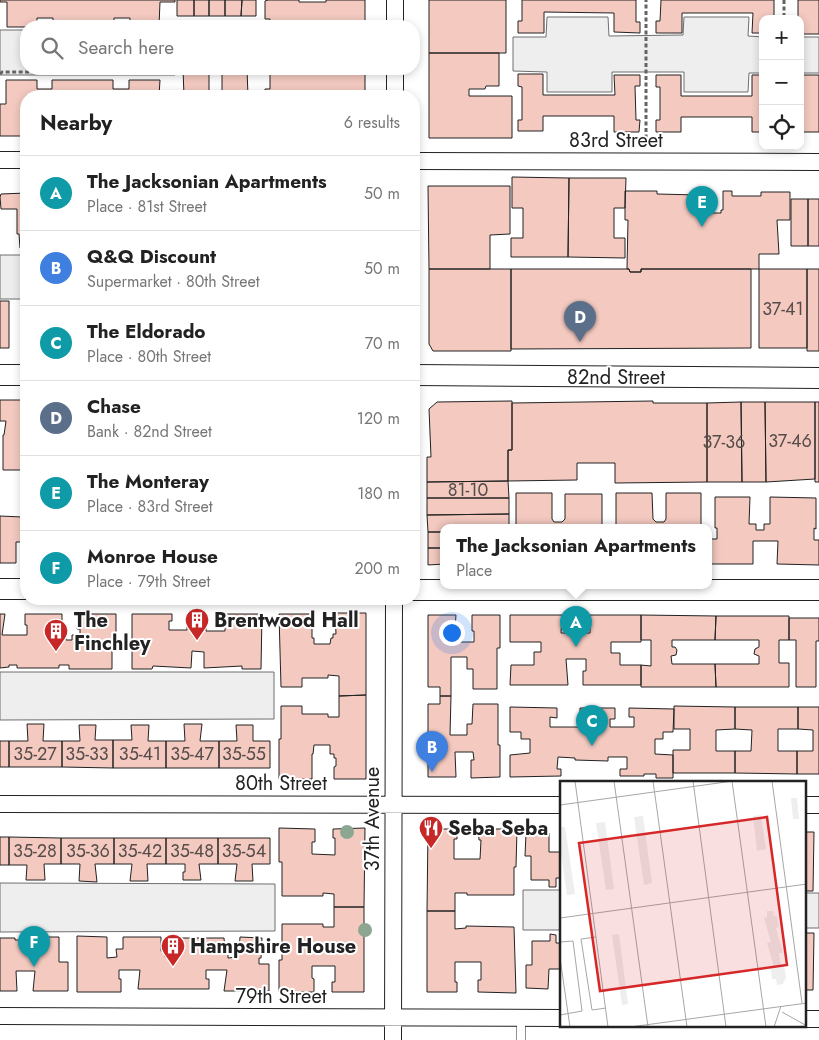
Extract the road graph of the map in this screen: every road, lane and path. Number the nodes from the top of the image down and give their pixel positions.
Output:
1 (395, 0) edge
2 (646, 0) edge
3 (784, 0) edge
4 (784, 15) edge
5 (395, 20) edge
6 (20, 72) edge
7 (0, 74) edge
8 (395, 75) edge
9 (395, 90) edge
10 (646, 146) dead end
11 (0, 160) edge
12 (20, 160) edge
13 (420, 161) edge
14 (819, 162) edge
15 (0, 375) edge
16 (20, 375) edge
17 (420, 376) edge
18 (819, 378) edge
19 (0, 589) edge
20 (20, 589) edge
21 (420, 590) edge
22 (819, 590) edge
23 (394, 605) edge
24 (0, 804) edge
25 (806, 804) edge
26 (819, 804) edge
27 (393, 805) junction
28 (560, 805) edge
29 (0, 1016) edge
30 (392, 1017) junction
31 (521, 1018) junction
32 (560, 1018) edge
33 (806, 1019) edge
34 (819, 1019) edge
35 (393, 1040) edge
36 (521, 1040) edge

1 - 5 street
2 - 10 path
3 - 4 path
6 - 7 path
8 - 9 street
11 - 12 street
13 - 14 street, 83rd Street
15 - 16 street
17 - 18 street, 82nd Street
19 - 20 street
21 - 22 street
23 - 27 street, 37th Avenue
24 - 27 street, 80th Street
25 - 26 street
27 - 28 street, 80th Street
27 - 30 street, 37th Avenue
29 - 30 street, 79th Street
30 - 31 street, 79th Street
30 - 35 street, 37th Avenue
31 - 32 street, 79th Street
31 - 36 lane
33 - 34 street

